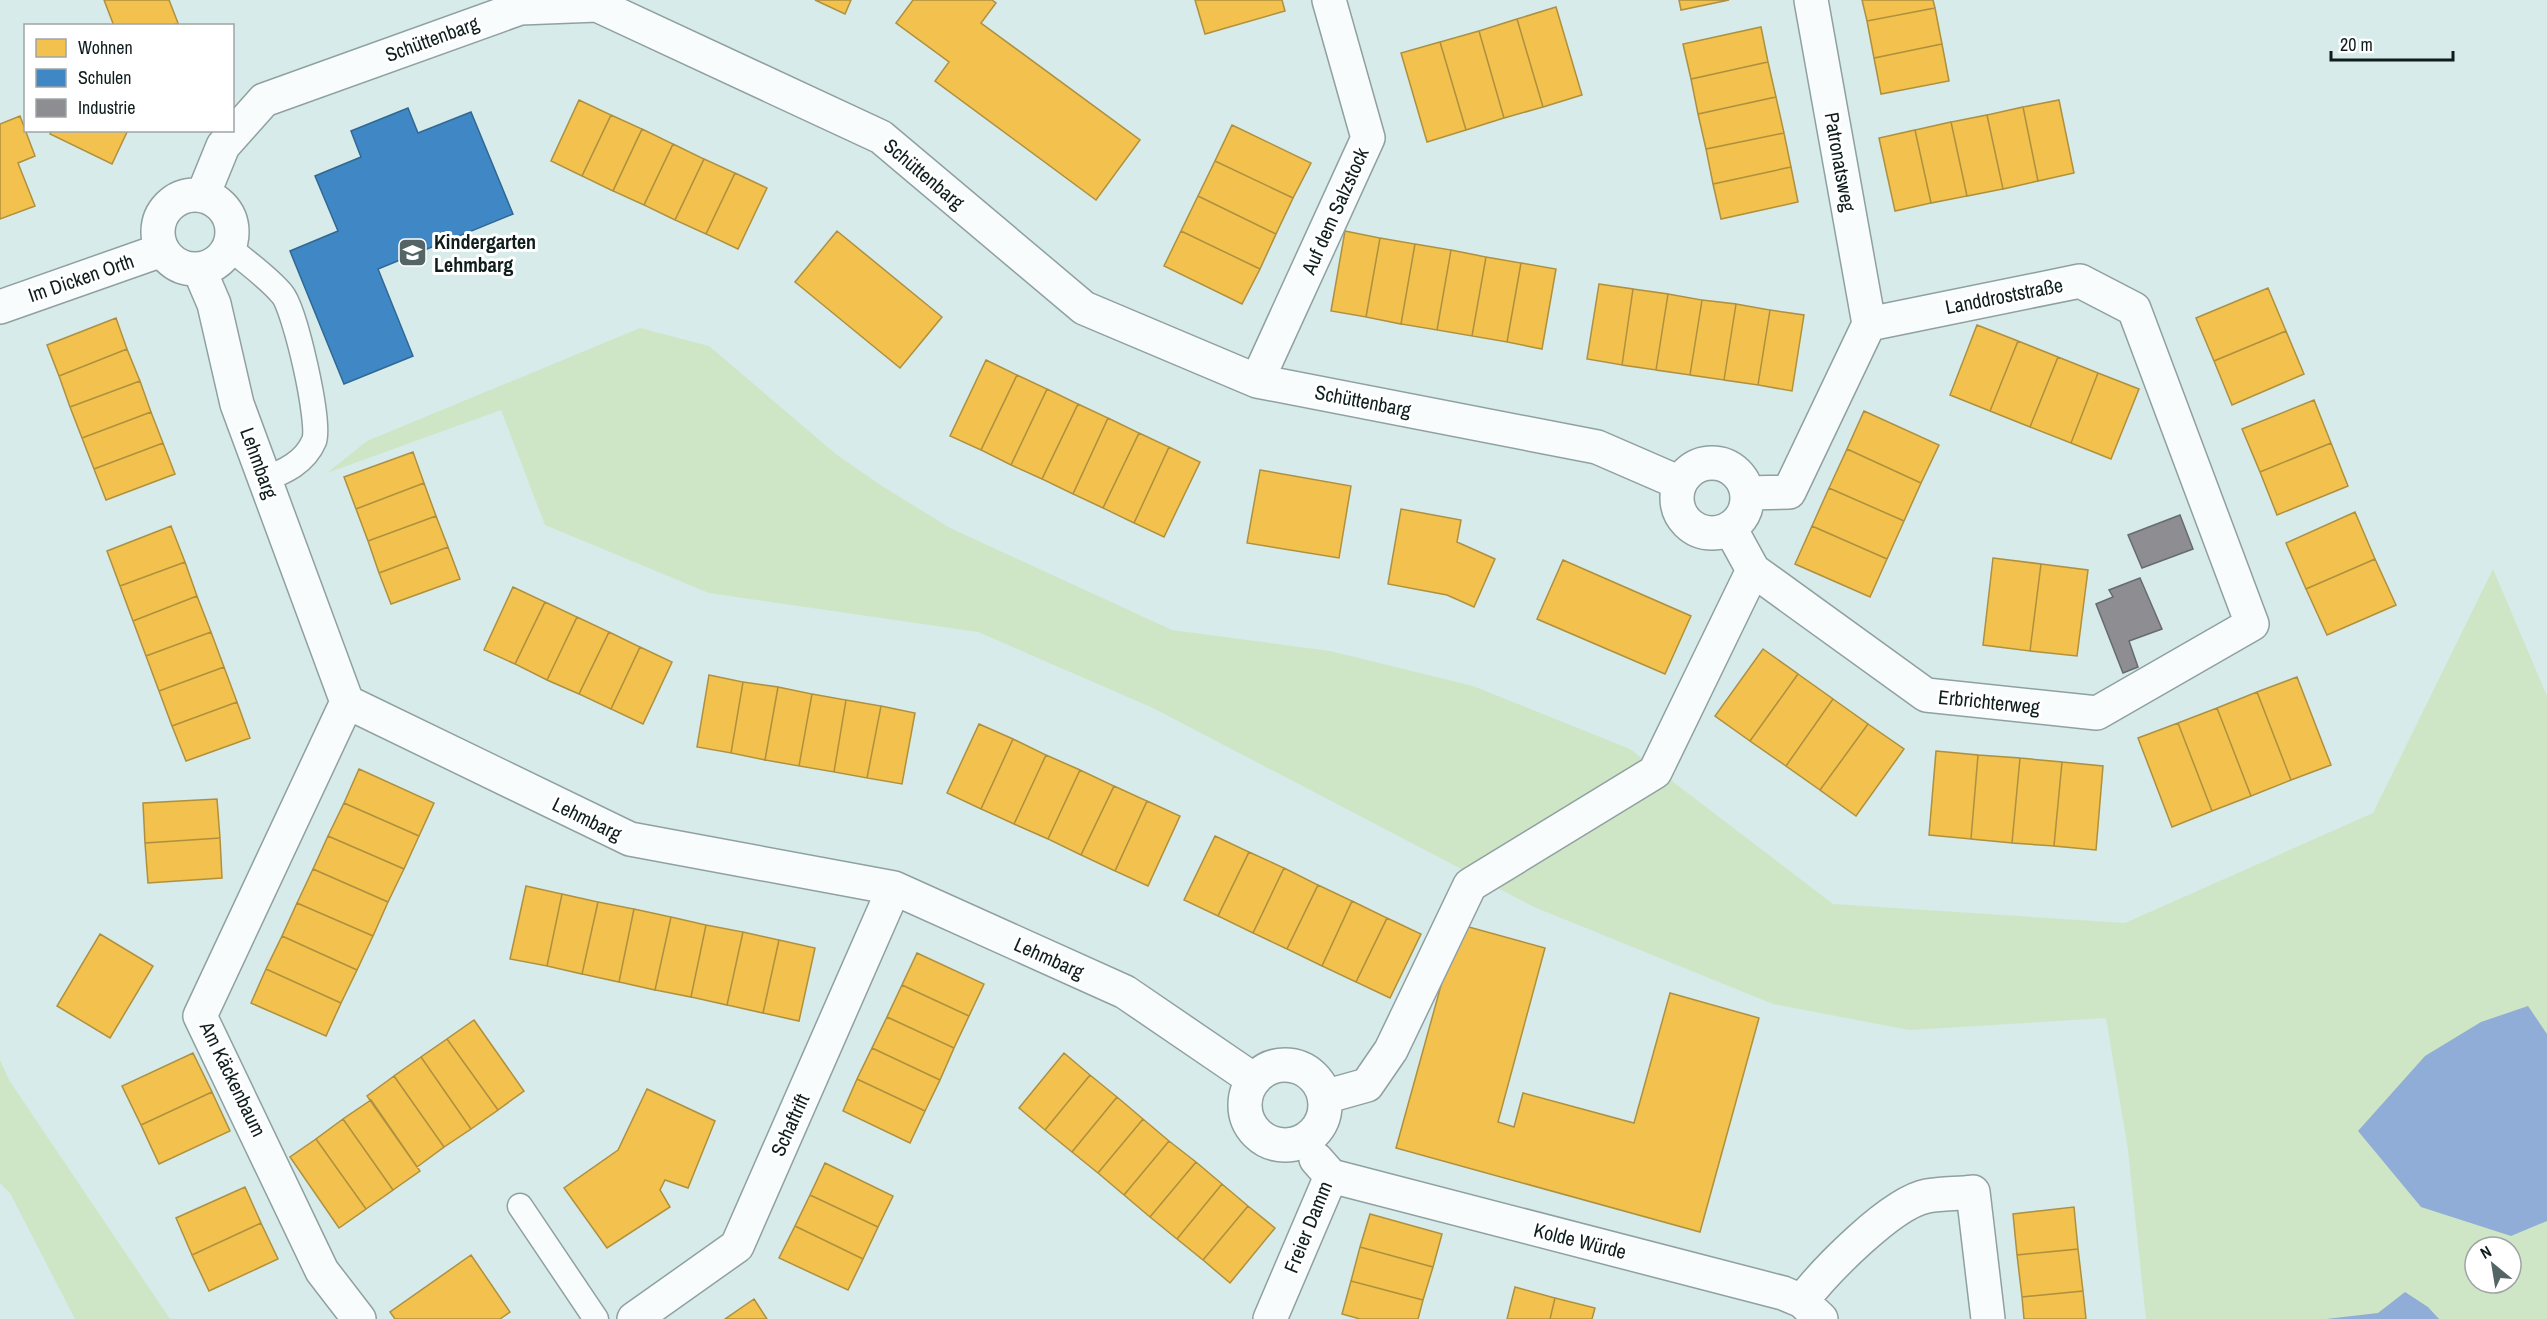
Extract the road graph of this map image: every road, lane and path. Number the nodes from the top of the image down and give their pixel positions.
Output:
1 (1329, 0) edge
2 (1811, 0) edge
3 (203, 195) junction
4 (230, 248) junction
5 (162, 250) junction
6 (200, 269) junction
7 (0, 307) edge
8 (1869, 324) junction
9 (1257, 381) junction
10 (264, 479) junction
11 (1680, 483) junction
12 (1747, 493) junction
13 (1730, 528) junction
14 (1753, 570) junction
15 (2252, 624) joint
16 (347, 702) junction
17 (894, 888) junction
18 (1254, 1080) junction
19 (1324, 1097) junction
20 (1301, 1142) junction
21 (1331, 1176) junction
22 (520, 1206) dead end
23 (1811, 1310) edge
24 (359, 1319) edge
25 (596, 1319) edge
26 (634, 1319) edge
27 (1270, 1319) edge
28 (1988, 1319) edge

1 - 9 street, Auf dem Salzstock
2 - 8 street, Patronatsweg
3 - 4 street
3 - 5 street
3 - 9 street, Schüttenbarg
4 - 6 street
4 - 10 lane
5 - 6 street
5 - 7 street, Im Dicken Orth
6 - 10 street, Lehmbarg
8 - 12 street
8 - 15 street, Landdroststraße
9 - 11 street, Schüttenbarg
10 - 16 street, Lehmbarg
11 - 12 street
11 - 13 street
12 - 13 street
13 - 14 street, Erbrichterweg
14 - 15 street, Erbrichterweg
14 - 19 street
16 - 17 street, Lehmbarg
16 - 24 street, Am Käckenbaum
17 - 18 street, Lehmbarg
17 - 26 street, Schaftrift
18 - 19 street
18 - 20 street
19 - 20 street
20 - 21 street, Freier Damm
21 - 23 street, Kolde Würde
21 - 27 street, Freier Damm
22 - 25 lane
23 - 28 street

